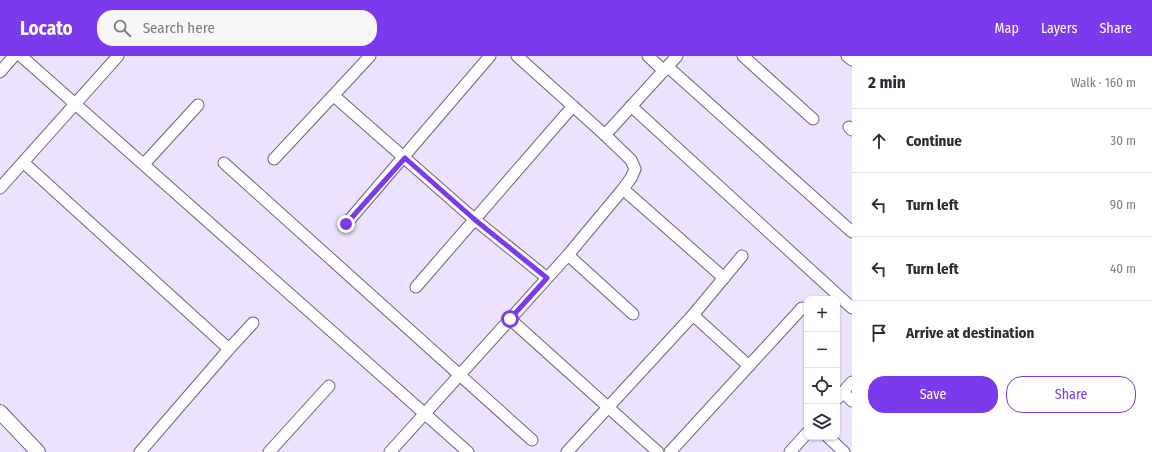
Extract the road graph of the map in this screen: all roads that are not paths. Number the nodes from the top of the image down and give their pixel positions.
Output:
1 (14, 56) edge
2 (21, 56) edge
3 (118, 56) edge
4 (370, 56) edge
5 (490, 56) edge
6 (517, 56) edge
7 (648, 56) edge
8 (677, 56) edge
9 (743, 56) edge
10 (847, 56) edge
11 (852, 60) edge
12 (666, 69) junction
13 (0, 72) edge
14 (334, 96) junction
15 (74, 104) junction
16 (198, 105) dead end
17 (573, 106) junction
18 (631, 106) junction
19 (813, 119) dead end
20 (606, 135) junction
21 (405, 158) junction
22 (274, 159) dead end
23 (23, 162) junction
24 (224, 162) dead end
25 (144, 164) junction
26 (0, 188) edge
27 (623, 189) junction
28 (474, 219) junction
29 (346, 224) dead end
30 (852, 232) edge
31 (568, 255) junction
32 (742, 256) dead end
33 (547, 278) junction
34 (724, 278) junction
35 (416, 287) dead end
36 (802, 308) dead end
37 (852, 308) edge
38 (633, 314) dead end
39 (693, 314) junction
40 (510, 319) junction
41 (253, 323) dead end
42 (229, 348) junction
43 (749, 366) junction
44 (460, 376) junction
45 (852, 382) edge
46 (329, 386) dead end
47 (840, 396) edge
48 (852, 401) edge
49 (608, 407) junction
50 (0, 412) edge
51 (425, 414) junction
52 (804, 436) edge
53 (532, 440) dead end
54 (831, 440) edge
55 (38, 452) edge
56 (140, 452) edge
57 (270, 452) edge
58 (390, 452) edge
59 (468, 452) edge
60 (567, 452) edge
61 (658, 452) edge
62 (670, 452) edge
63 (790, 452) edge
64 (844, 452) edge

1 - 13 street
2 - 15 street
3 - 15 street
4 - 14 street
5 - 21 street
6 - 17 street
7 - 12 street
8 - 12 street
9 - 19 street
10 - 11 street
12 - 18 street
12 - 30 street
14 - 21 street
14 - 22 street
15 - 23 street
15 - 25 street
16 - 25 street
17 - 20 street
17 - 28 street
18 - 20 street
18 - 37 street
20 - 27 street
21 - 28 street
21 - 29 street
23 - 26 street
23 - 42 street
24 - 44 street
25 - 51 street
27 - 31 street
27 - 34 street
28 - 33 street
28 - 35 street
31 - 33 street
31 - 38 street
32 - 34 street
33 - 40 street
34 - 39 street
36 - 43 street
39 - 43 street
39 - 49 street
40 - 44 street
40 - 49 street
41 - 42 street
42 - 56 street
43 - 62 street
44 - 51 street
44 - 53 street
45 - 47 street
46 - 57 street
47 - 48 street
49 - 60 street
49 - 61 street
50 - 55 street
51 - 58 street
51 - 59 street
52 - 63 street
54 - 64 street

